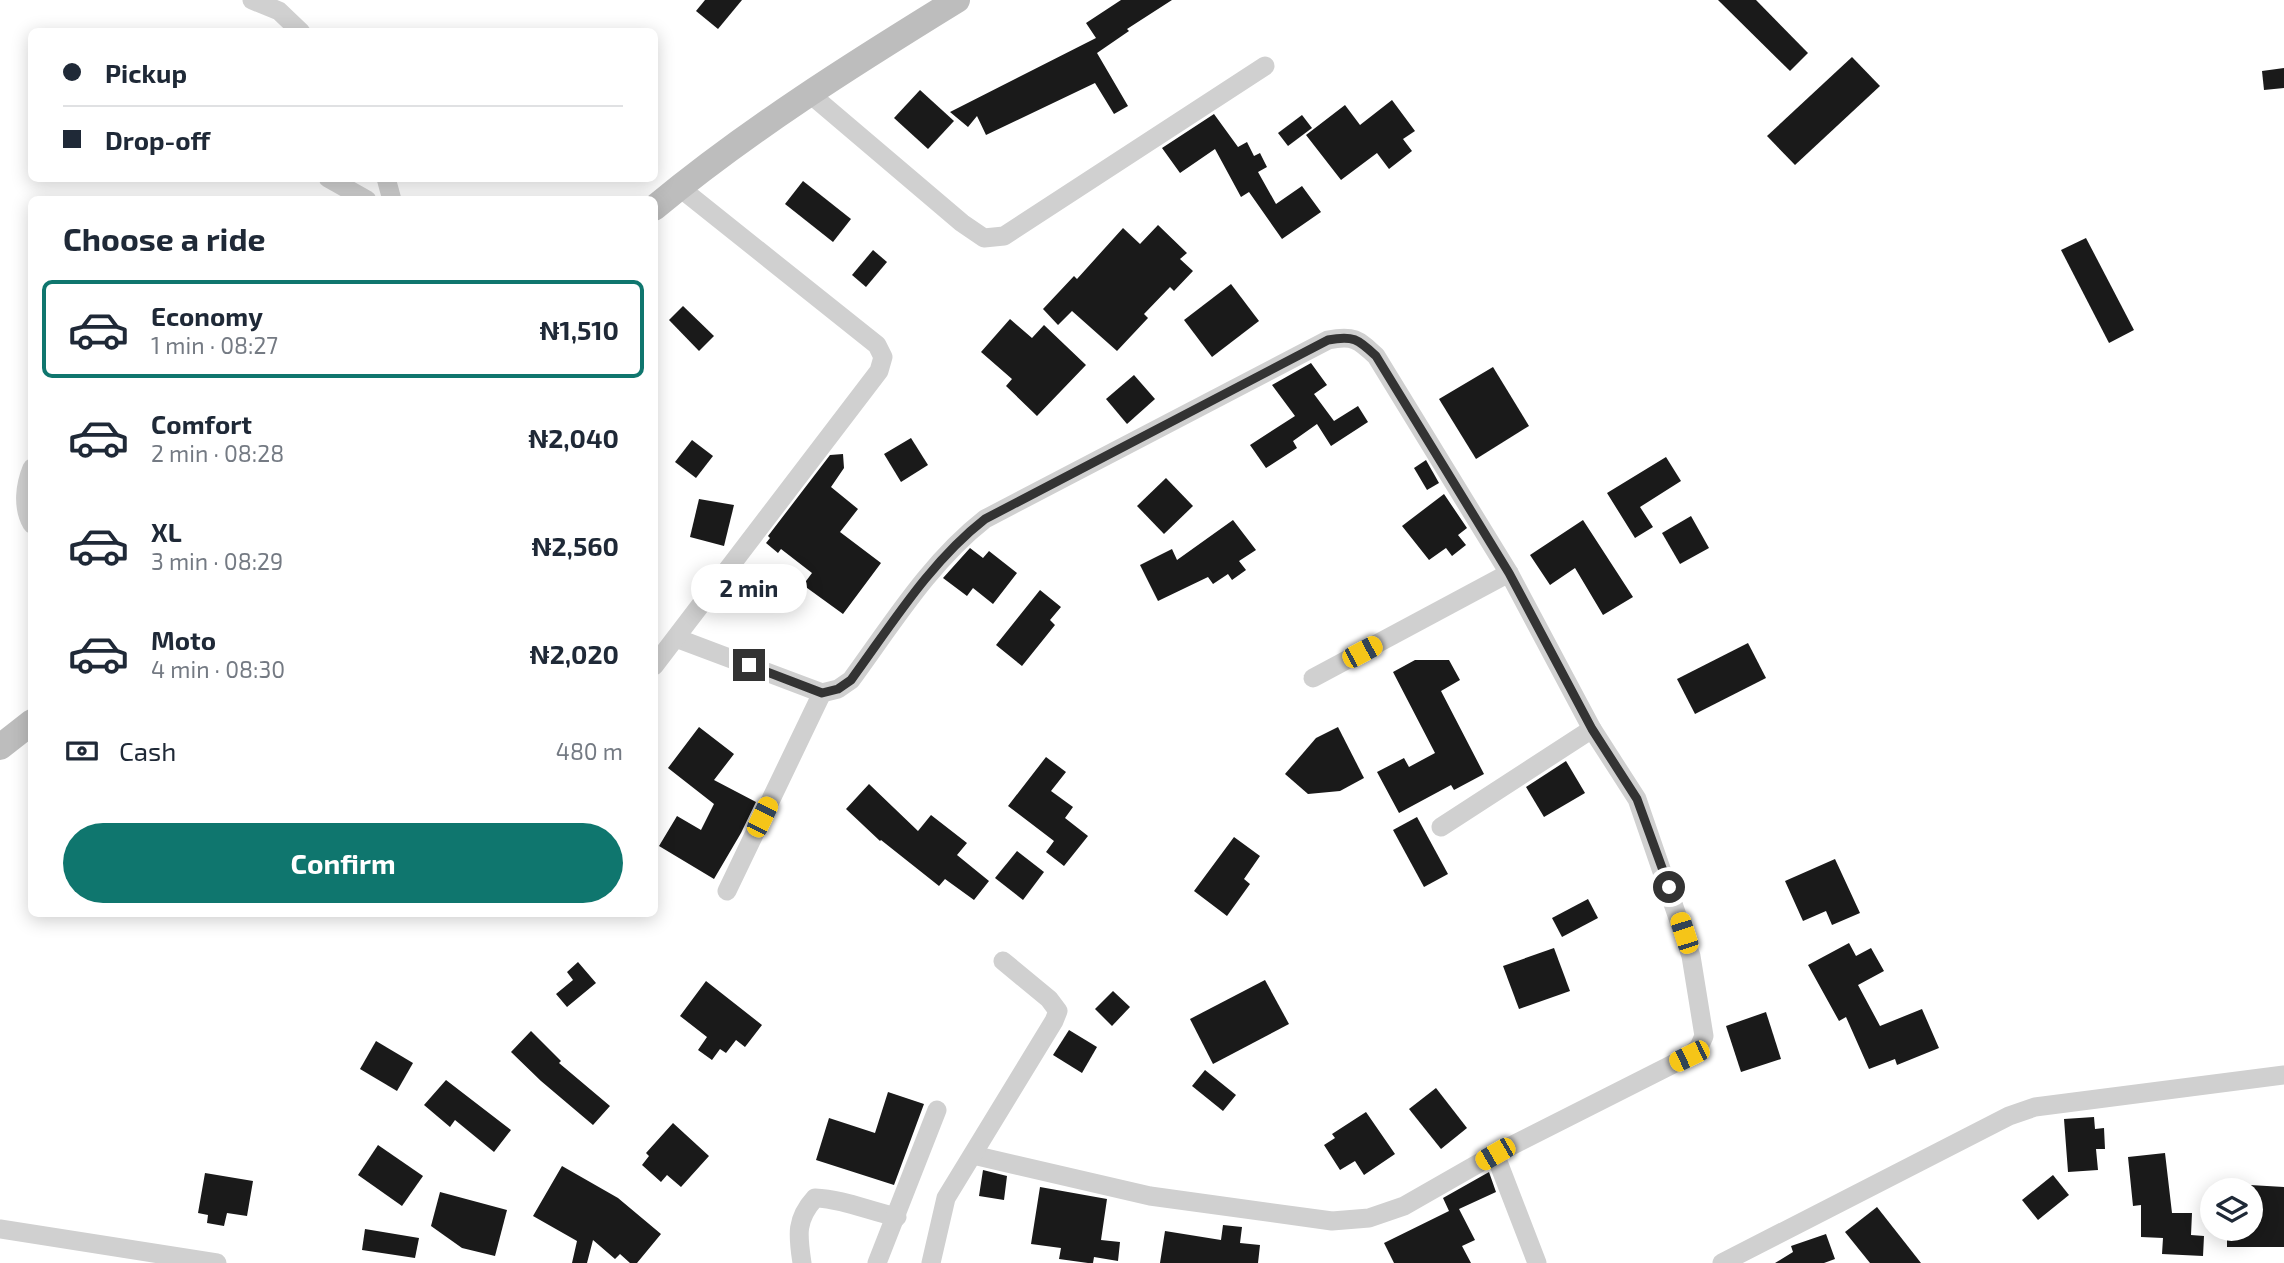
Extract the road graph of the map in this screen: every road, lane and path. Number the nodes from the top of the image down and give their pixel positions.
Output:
1 (252, 0) edge
2 (957, 0) edge
3 (297, 28) edge
4 (1265, 66) dead end
5 (809, 93) junction
6 (335, 182) edge
7 (680, 187) junction
8 (360, 196) edge
9 (658, 205) edge
10 (28, 478) edge
11 (28, 518) edge
12 (1509, 573) junction
13 (676, 638) junction
14 (658, 661) edge
15 (1313, 678) dead end
16 (822, 693) junction
17 (28, 725) edge
18 (1592, 729) junction
19 (0, 747) edge
20 (1441, 827) dead end
21 (727, 891) dead end
22 (1003, 961) dead end
23 (2284, 1075) edge
24 (937, 1110) dead end
25 (1495, 1154) junction
26 (973, 1155) junction
27 (897, 1217) junction
28 (0, 1229) edge
29 (217, 1263) edge
30 (802, 1263) edge
31 (877, 1263) edge
32 (931, 1263) edge
33 (1537, 1263) edge
34 (1722, 1263) edge

1 - 3 street
2 - 5 main road
4 - 5 street
5 - 7 main road
6 - 8 street
7 - 9 main road
7 - 13 street
10 - 11 street
12 - 15 street
12 - 16 street
12 - 18 street
13 - 14 street
13 - 16 street
16 - 21 street
17 - 19 main road
18 - 20 street
18 - 25 street
22 - 26 street
23 - 34 street
24 - 27 street
25 - 26 street
25 - 33 street
26 - 32 street
27 - 30 street
27 - 31 street
28 - 29 street

